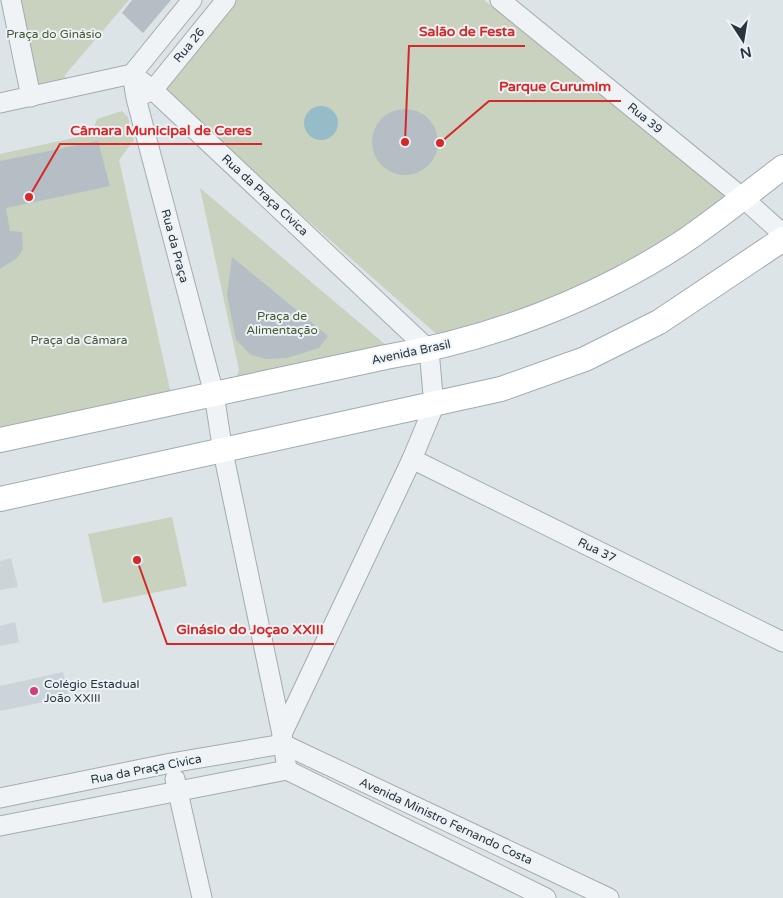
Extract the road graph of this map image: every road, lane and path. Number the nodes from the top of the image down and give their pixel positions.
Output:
1 (11, 0) edge
2 (192, 0) edge
3 (226, 0) edge
4 (500, 0) edge
5 (132, 74) junction
6 (145, 94) junction
7 (31, 97) junction
8 (0, 103) edge
9 (783, 167) edge
10 (743, 198) junction
11 (783, 234) edge
12 (783, 239) edge
13 (429, 350) junction
14 (214, 394) junction
15 (434, 406) junction
16 (0, 440) edge
17 (222, 452) junction
18 (412, 459) junction
19 (0, 499) edge
20 (783, 642) edge
21 (282, 739) junction
22 (171, 763) junction
23 (286, 770) junction
24 (178, 790) junction
25 (23, 794) junction
26 (0, 798) edge
27 (29, 820) junction
28 (0, 826) edge
29 (510, 850) junction
30 (519, 891) edge
31 (202, 898) edge
32 (546, 898) edge
33 (609, 898) edge

1 - 7 street
2 - 5 street, Rua 26
3 - 6 street, Rua 26
4 - 10 street, Rua 39
5 - 6 street, Rua da Praça Civica
5 - 7 street
6 - 13 street, Rua da Praça Civica
6 - 14 street, Rua da Praça
7 - 8 street
9 - 10 main road, Avenida Brasil
10 - 11 street, Rua 39
10 - 13 main road, Avenida Brasil
12 - 15 main road
13 - 14 main road, Avenida Brasil
13 - 15 street
14 - 16 main road, Avenida Brasil
14 - 17 street, Rua da Praça
15 - 17 main road
15 - 18 street
17 - 19 main road
17 - 21 street
18 - 20 street, Rua 37
18 - 21 street
21 - 22 street, Rua da Praça Civica
21 - 23 street
21 - 29 street, Avenida Ministro Fernando Costa
22 - 24 street
22 - 25 street, Rua da Praça Civica
23 - 24 street
23 - 30 street, Avenida Ministro Fernando Costa
24 - 27 street
24 - 31 street
25 - 26 street, Rua da Praça Civica
25 - 27 street
27 - 28 street
29 - 30 street
29 - 33 street, Avenida Ministro Fernando Costa
30 - 32 street, Avenida Ministro Fernando Costa

